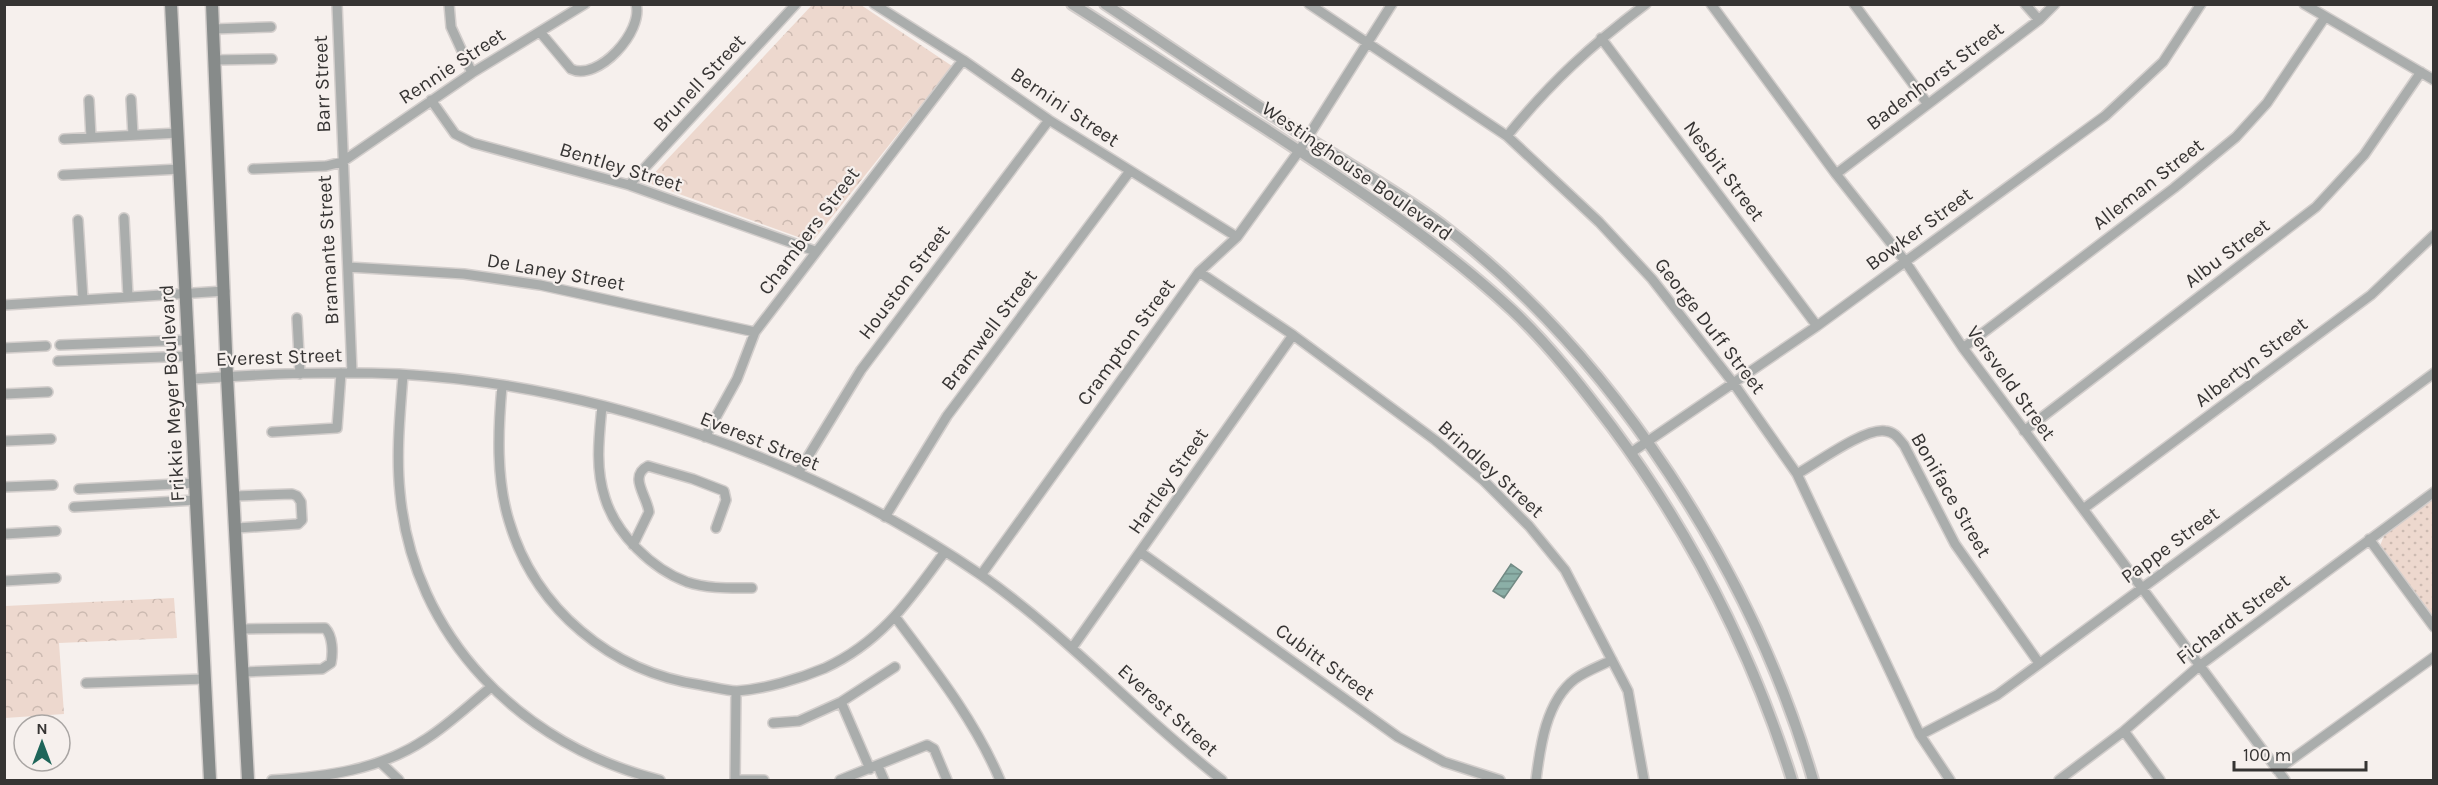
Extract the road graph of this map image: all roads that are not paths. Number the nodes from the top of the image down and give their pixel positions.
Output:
1 (171, 4) edge
2 (212, 4) edge
3 (337, 4) edge
4 (449, 4) edge
5 (585, 4) edge
6 (636, 4) edge
7 (796, 4) edge
8 (874, 4) edge
9 (1072, 4) edge
10 (1105, 4) edge
11 (1309, 4) edge
12 (1392, 4) edge
13 (1646, 4) edge
14 (1711, 4) edge
15 (1854, 4) edge
16 (2025, 4) edge
17 (2055, 4) edge
18 (2201, 4) edge
19 (2304, 4) edge
20 (2325, 17) junction
21 (2039, 20) junction
22 (271, 27) dead end
23 (213, 29) junction
24 (540, 32) junction
25 (1601, 38) junction
26 (1369, 43) junction
27 (272, 59) dead end
28 (214, 60) junction
29 (963, 60) junction
30 (2421, 72) junction
31 (472, 73) junction
32 (2433, 80) edge
33 (131, 99) dead end
34 (89, 100) dead end
35 (431, 100) junction
36 (1927, 103) junction
37 (1049, 120) junction
38 (178, 133) junction
39 (133, 135) junction
40 (1507, 136) junction
41 (91, 137) junction
42 (1307, 138) junction
43 (64, 139) dead end
44 (1299, 151) junction
45 (342, 162) junction
46 (180, 169) junction
47 (253, 169) dead end
48 (1130, 171) junction
49 (1836, 174) junction
50 (63, 175) dead end
51 (630, 185) junction
52 (124, 218) dead end
53 (78, 220) dead end
54 (2433, 235) edge
55 (1237, 237) junction
56 (815, 251) junction
57 (1905, 261) junction
58 (348, 267) junction
59 (1198, 272) junction
60 (225, 291) junction
61 (187, 294) junction
62 (128, 297) junction
63 (83, 300) junction
64 (4, 305) edge
65 (297, 318) dead end
66 (1817, 326) junction
67 (755, 332) junction
68 (1293, 335) junction
69 (189, 340) junction
70 (60, 345) dead end
71 (46, 346) dead end
72 (4, 348) edge
73 (1963, 348) junction
74 (190, 356) junction
75 (58, 361) dead end
76 (341, 373) junction
77 (352, 373) junction
78 (2433, 373) edge
79 (300, 374) junction
80 (403, 375) junction
81 (227, 376) junction
82 (192, 379) junction
83 (1734, 384) junction
84 (502, 386) junction
85 (48, 392) dead end
86 (4, 394) edge
87 (602, 406) junction
88 (2024, 430) junction
89 (272, 432) dead end
90 (705, 437) junction
91 (51, 439) dead end
92 (1648, 440) junction
93 (4, 441) edge
94 (1632, 453) junction
95 (798, 473) junction
96 (1797, 474) junction
97 (196, 483) junction
98 (53, 485) dead end
99 (4, 487) edge
100 (79, 489) dead end
101 (2433, 492) edge
102 (235, 496) junction
103 (196, 500) junction
104 (74, 507) dead end
105 (2083, 509) junction
106 (885, 518) junction
107 (237, 528) junction
108 (716, 528) dead end
109 (56, 531) dead end
110 (4, 534) edge
111 (2369, 539) junction
112 (633, 545) junction
113 (1140, 552) junction
114 (944, 553) junction
115 (981, 575) junction
116 (56, 578) dead end
117 (4, 581) edge
118 (752, 588) dead end
119 (2142, 589) junction
120 (896, 618) junction
121 (2433, 627) edge
122 (242, 629) junction
123 (1072, 648) junction
124 (2433, 657) edge
125 (1612, 660) junction
126 (2039, 663) junction
127 (2199, 666) junction
128 (895, 668) dead end
129 (244, 672) junction
130 (205, 679) junction
131 (86, 683) dead end
132 (490, 688) junction
133 (736, 691) junction
134 (841, 702) junction
135 (772, 723) dead end
136 (2124, 731) junction
137 (1920, 735) junction
138 (381, 763) junction
139 (874, 768) junction
140 (2277, 770) junction
141 (210, 780) edge
142 (248, 780) edge
143 (272, 780) edge
144 (399, 780) edge
145 (660, 780) edge
146 (735, 780) edge
147 (764, 780) edge
148 (840, 780) edge
149 (884, 780) edge
150 (947, 780) edge
151 (1000, 780) edge
152 (1222, 780) edge
153 (1500, 780) edge
154 (1536, 780) edge
155 (1644, 780) edge
156 (1792, 780) edge
157 (1813, 780) edge
158 (1950, 780) edge
159 (2059, 780) edge
160 (2160, 780) edge
161 (2285, 780) edge

1 - 38 main road, Frikkie Meyer Boulevard
2 - 23 main road
3 - 45 street, Barr Street
4 - 31 street
5 - 24 street, Rennie Street
6 - 24 street
7 - 51 street, Brunell Street
8 - 29 street, Bernini Street
9 - 44 street, Westinghouse Boulevard
10 - 42 street, Westinghouse Boulevard
11 - 26 street, George Duff Street
12 - 26 street, Crampton Street
13 - 25 street
14 - 49 street, Versveld Street
15 - 36 street
16 - 21 street
17 - 21 street, Badenhorst Street
18 - 57 street, Bowker Street
19 - 20 street
20 - 30 street
20 - 73 street, Alleman Street
21 - 36 street, Badenhorst Street
22 - 23 street
23 - 28 main road
24 - 31 street, Rennie Street
25 - 40 street
25 - 66 street, Nesbit Street
26 - 40 street, George Duff Street
26 - 42 street, Crampton Street
27 - 28 street
28 - 60 main road
29 - 37 street, Bernini Street
29 - 56 street, Chambers Street
30 - 32 street
30 - 88 street, Albu Street
31 - 35 street, Rennie Street
33 - 39 street
34 - 41 street
35 - 45 street, Rennie Street
35 - 51 street, Bentley Street
36 - 49 street, Badenhorst Street
37 - 48 street, Bernini Street
37 - 95 street, Houston Street
38 - 39 street
38 - 46 main road, Frikkie Meyer Boulevard
39 - 41 street
40 - 83 street, George Duff Street
41 - 43 street
42 - 44 street, Crampton Street
42 - 92 street, Westinghouse Boulevard
44 - 55 street, Crampton Street
44 - 94 street, Westinghouse Boulevard
45 - 47 street
45 - 58 street, Bramante Street
46 - 50 street
46 - 61 main road, Frikkie Meyer Boulevard
48 - 55 street, Bernini Street
48 - 106 street, Bramwell Street
49 - 57 street, Versveld Street
51 - 56 street, Bentley Street
52 - 62 street
53 - 63 street
54 - 105 street, Albertyn Street
55 - 59 street, Crampton Street
56 - 67 street, Chambers Street
57 - 66 street, Bowker Street
57 - 73 street, Versveld Street
58 - 67 street, De Laney Street
58 - 77 street, Bramante Street
59 - 68 street, Brindley Street
59 - 115 street, Crampton Street
60 - 61 street
60 - 81 main road
61 - 62 street
61 - 69 main road, Frikkie Meyer Boulevard
62 - 63 street
63 - 64 street
65 - 79 street
66 - 83 street, Bowker Street
67 - 90 street, Chambers Street
68 - 113 street, Hartley Street
68 - 125 street, Brindley Street
69 - 70 street
69 - 74 main road, Frikkie Meyer Boulevard
71 - 72 street
73 - 88 street, Versveld Street
74 - 75 street
74 - 82 main road, Frikkie Meyer Boulevard
76 - 77 street, Everest Street
76 - 79 street, Everest Street
76 - 89 street
77 - 80 street, Everest Street
78 - 119 street, Pappe Street
79 - 81 street, Everest Street
80 - 84 street, Everest Street
80 - 132 street
81 - 82 street, Everest Street
81 - 102 main road
82 - 97 main road, Frikkie Meyer Boulevard
83 - 92 street, Bowker Street
83 - 96 street, George Duff Street
84 - 87 street, Everest Street
84 - 133 street
85 - 86 street
87 - 90 street, Everest Street
87 - 112 street
88 - 105 street, Versveld Street
90 - 95 street, Everest Street
91 - 93 street
92 - 94 street, Bowker Street
92 - 157 street, Westinghouse Boulevard
94 - 156 street, Westinghouse Boulevard
95 - 106 street, Everest Street
96 - 126 street, Boniface Street
96 - 137 street, George Duff Street
97 - 100 street
97 - 103 main road, Frikkie Meyer Boulevard
98 - 99 street
101 - 111 street, Fichardt Street
102 - 107 main road
102 - 107 street
103 - 104 street
103 - 130 main road, Frikkie Meyer Boulevard
105 - 119 street, Versveld Street
106 - 114 street, Everest Street
107 - 122 main road
108 - 112 street
109 - 110 street
111 - 121 street
111 - 127 street, Fichardt Street
112 - 118 street
113 - 123 street, Hartley Street
113 - 153 street, Cubitt Street
114 - 115 street, Everest Street
114 - 120 street
115 - 123 street, Everest Street
116 - 117 street
119 - 126 street, Pappe Street
119 - 127 street, Versveld Street
120 - 133 street
120 - 151 street
122 - 129 main road
122 - 129 street
123 - 152 street, Everest Street
124 - 140 street
125 - 154 street
125 - 155 street, Brindley Street
126 - 137 street, Pappe Street
127 - 136 street, Fichardt Street
127 - 140 street, Versveld Street
128 - 134 street
129 - 142 main road
130 - 131 street
130 - 141 main road, Frikkie Meyer Boulevard
132 - 138 street
132 - 145 street
133 - 146 street
134 - 135 street
134 - 139 street
136 - 159 street, Fichardt Street
136 - 160 street
137 - 158 street, George Duff Street
138 - 143 street
138 - 144 street
139 - 148 street
139 - 149 street
139 - 150 street
140 - 161 street, Versveld Street
146 - 147 street

